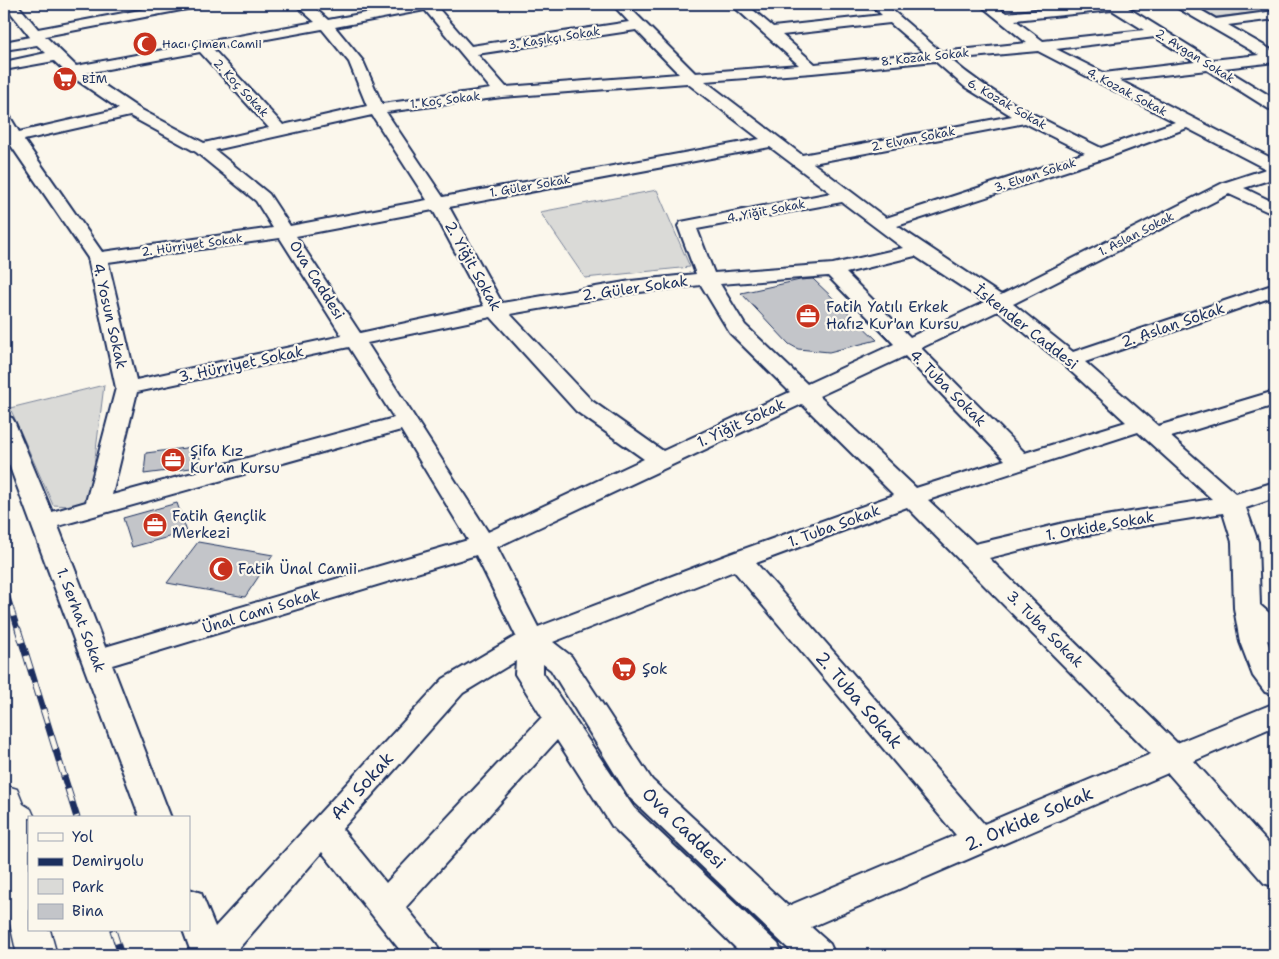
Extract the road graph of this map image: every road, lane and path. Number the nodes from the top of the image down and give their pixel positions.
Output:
1 (192, 4) edge
2 (302, 4) edge
3 (430, 4) edge
4 (618, 4) edge
5 (741, 4) edge
6 (877, 4) edge
7 (986, 4) edge
8 (1135, 4) edge
9 (1181, 4) edge
10 (11, 5) edge
11 (1115, 6) junction
12 (1275, 15) edge
13 (1005, 17) junction
14 (894, 18) junction
15 (1214, 23) junction
16 (325, 24) junction
17 (640, 25) junction
18 (770, 32) junction
19 (1157, 33) junction
20 (37, 37) junction
21 (4, 46) edge
22 (1040, 46) junction
23 (203, 47) junction
24 (467, 51) junction
25 (55, 56) junction
26 (937, 56) junction
27 (1275, 57) edge
28 (1209, 65) junction
29 (4, 66) edge
30 (812, 69) junction
31 (73, 72) junction
32 (1102, 78) junction
33 (692, 79) junction
34 (502, 92) junction
35 (1275, 106) edge
36 (376, 109) junction
37 (132, 111) junction
38 (1027, 118) junction
39 (4, 120) edge
40 (1186, 123) junction
41 (279, 130) junction
42 (9, 139) edge
43 (773, 141) junction
44 (202, 148) junction
45 (1100, 154) junction
46 (799, 161) junction
47 (1275, 167) edge
48 (1275, 172) edge
49 (1229, 187) junction
50 (845, 196) junction
51 (438, 203) junction
52 (1275, 210) edge
53 (883, 225) junction
54 (687, 226) joint
55 (286, 232) junction
56 (918, 250) junction
57 (97, 258) junction
58 (832, 270) junction
59 (707, 279) junction
60 (1275, 290) edge
61 (1000, 303) junction
62 (496, 310) junction
63 (355, 340) junction
64 (906, 346) junction
65 (1070, 360) junction
66 (127, 388) junction
67 (805, 394) junction
68 (1275, 398) edge
69 (407, 421) junction
70 (4, 423) edge
71 (1147, 429) junction
72 (662, 461) junction
73 (1021, 463) junction
74 (1275, 490) edge
75 (912, 497) junction
76 (1232, 504) junction
77 (97, 507) junction
78 (44, 522) junction
79 (483, 544) junction
80 (970, 554) junction
81 (739, 560) junction
82 (1247, 608) junction
83 (1275, 633) edge
84 (531, 640) junction
85 (96, 660) junction
86 (1275, 685) edge
87 (1275, 714) edge
88 (558, 719) junction
89 (1173, 758) junction
90 (5, 807) edge
91 (155, 816) edge
92 (323, 829) junction
93 (978, 840) junction
94 (11, 869) edge
95 (1275, 873) edge
96 (190, 905) edge
97 (385, 907) junction
98 (28, 918) edge
99 (784, 923) junction
100 (31, 932) edge
101 (37, 955) edge
102 (211, 955) edge
103 (424, 955) edge
104 (766, 955) edge
105 (818, 955) edge

1 - 20 street
2 - 16 street, 2. Yiğit Sokak
3 - 16 street
3 - 24 street
4 - 17 street, İskender Caddesi
5 - 18 street
6 - 14 street, 6. Kozak Sokak
7 - 13 street, 4. Kozak Sokak
8 - 11 street
9 - 15 street
10 - 20 street, Ova Caddesi
11 - 13 street
11 - 19 street, 2. Avgan Sokak
12 - 15 street
13 - 22 street, 4. Kozak Sokak
14 - 18 street
14 - 26 street, 6. Kozak Sokak
15 - 27 street
16 - 23 street
16 - 36 street, 2. Yiğit Sokak
17 - 24 street, 3. Kaşıkçı Sokak
17 - 33 street, İskender Caddesi
18 - 30 street
19 - 22 street, 8. Kozak Sokak
19 - 28 street, 2. Avgan Sokak
20 - 21 street
20 - 25 street, Ova Caddesi
22 - 26 street, 8. Kozak Sokak
22 - 32 street, 4. Kozak Sokak
23 - 31 street
23 - 41 street, 2. Koç Sokak
24 - 34 street
25 - 29 street
25 - 31 street, Ova Caddesi
26 - 30 street, 8. Kozak Sokak
26 - 38 street, 6. Kozak Sokak
27 - 28 street
28 - 32 street
28 - 35 street, 2. Avgan Sokak
30 - 33 street, 8. Kozak Sokak
31 - 37 street, Ova Caddesi
32 - 40 street, 4. Kozak Sokak
33 - 34 street, 1. Koç Sokak
33 - 43 street, İskender Caddesi
34 - 36 street, 1. Koç Sokak
36 - 41 street, 1. Koç Sokak
36 - 51 street, 2. Yiğit Sokak
37 - 42 street
37 - 44 street, Ova Caddesi
38 - 45 street, 6. Kozak Sokak
38 - 46 street, 2. Elvan Sokak
39 - 42 street, 4. Yosun Sokak
40 - 45 street, 3. Elvan Sokak
40 - 47 street, 4. Kozak Sokak
41 - 44 street, 1. Koç Sokak
42 - 57 street, 4. Yosun Sokak
43 - 46 street, İskender Caddesi
43 - 51 street, 1. Güler Sokak
44 - 55 street, Ova Caddesi
45 - 53 street, 3. Elvan Sokak
46 - 50 street, İskender Caddesi
48 - 49 street, 1. Aslan Sokak
49 - 52 street
49 - 61 street, 1. Aslan Sokak
50 - 53 street, İskender Caddesi
50 - 54 street, 4. Yiğit Sokak
51 - 55 street, 1. Güler Sokak
51 - 62 street, 2. Yiğit Sokak
53 - 56 street, İskender Caddesi
54 - 59 street, 3. Tuba Sokak
55 - 57 street, 2. Hürriyet Sokak
55 - 63 street, Ova Caddesi
56 - 58 street, 2. Güler Sokak
56 - 61 street, İskender Caddesi
57 - 66 street, 4. Yosun Sokak
58 - 59 street, 2. Güler Sokak
58 - 64 street, 4. Tuba Sokak
59 - 62 street, 2. Güler Sokak
59 - 67 street, 3. Tuba Sokak
60 - 65 street, 2. Aslan Sokak
61 - 64 street, 1. Yiğit Sokak
61 - 65 street, İskender Caddesi
62 - 63 street, 2. Güler Sokak
62 - 72 street, 2. Yiğit Sokak
63 - 66 street, 3. Hürriyet Sokak
63 - 69 street, Ova Caddesi
64 - 67 street, 1. Yiğit Sokak
64 - 73 street, 4. Tuba Sokak
65 - 71 street, İskender Caddesi
66 - 77 street, 4. Yosun Sokak
67 - 72 street, 1. Yiğit Sokak
67 - 75 street, 3. Tuba Sokak
68 - 71 street, 1. Tuba Sokak
69 - 77 street
69 - 79 street, Ova Caddesi
70 - 78 street, 1. Serhat Sokak
71 - 73 street, 1. Tuba Sokak
71 - 76 street, İskender Caddesi
72 - 79 street, 1. Yiğit Sokak
73 - 75 street, 1. Tuba Sokak
74 - 76 street, 1. Orkide Sokak
75 - 80 street, 3. Tuba Sokak
75 - 81 street, 1. Tuba Sokak
76 - 80 street, 1. Orkide Sokak
76 - 82 street, İskender Caddesi
77 - 78 street
78 - 85 street, 1. Serhat Sokak
79 - 84 street, Ova Caddesi
79 - 85 street, Ünal Cami Sokak
80 - 89 street, 3. Tuba Sokak
81 - 84 street, 1. Tuba Sokak
81 - 93 street, 2. Tuba Sokak
82 - 83 street
82 - 86 street, İskender Caddesi
84 - 88 street, Ova Caddesi
84 - 92 street, Arı Sokak
84 - 99 street, Ova Caddesi
85 - 91 street, 1. Serhat Sokak
87 - 89 street, 2. Orkide Sokak
88 - 97 street
88 - 104 street, Ova Caddesi
89 - 93 street, 2. Orkide Sokak
89 - 95 street, 3. Tuba Sokak
90 - 94 main road
92 - 97 street
92 - 102 street, Arı Sokak
93 - 99 street, 2. Orkide Sokak
94 - 98 main road
96 - 102 street
97 - 103 street
99 - 105 street, Ova Caddesi
100 - 101 main road

